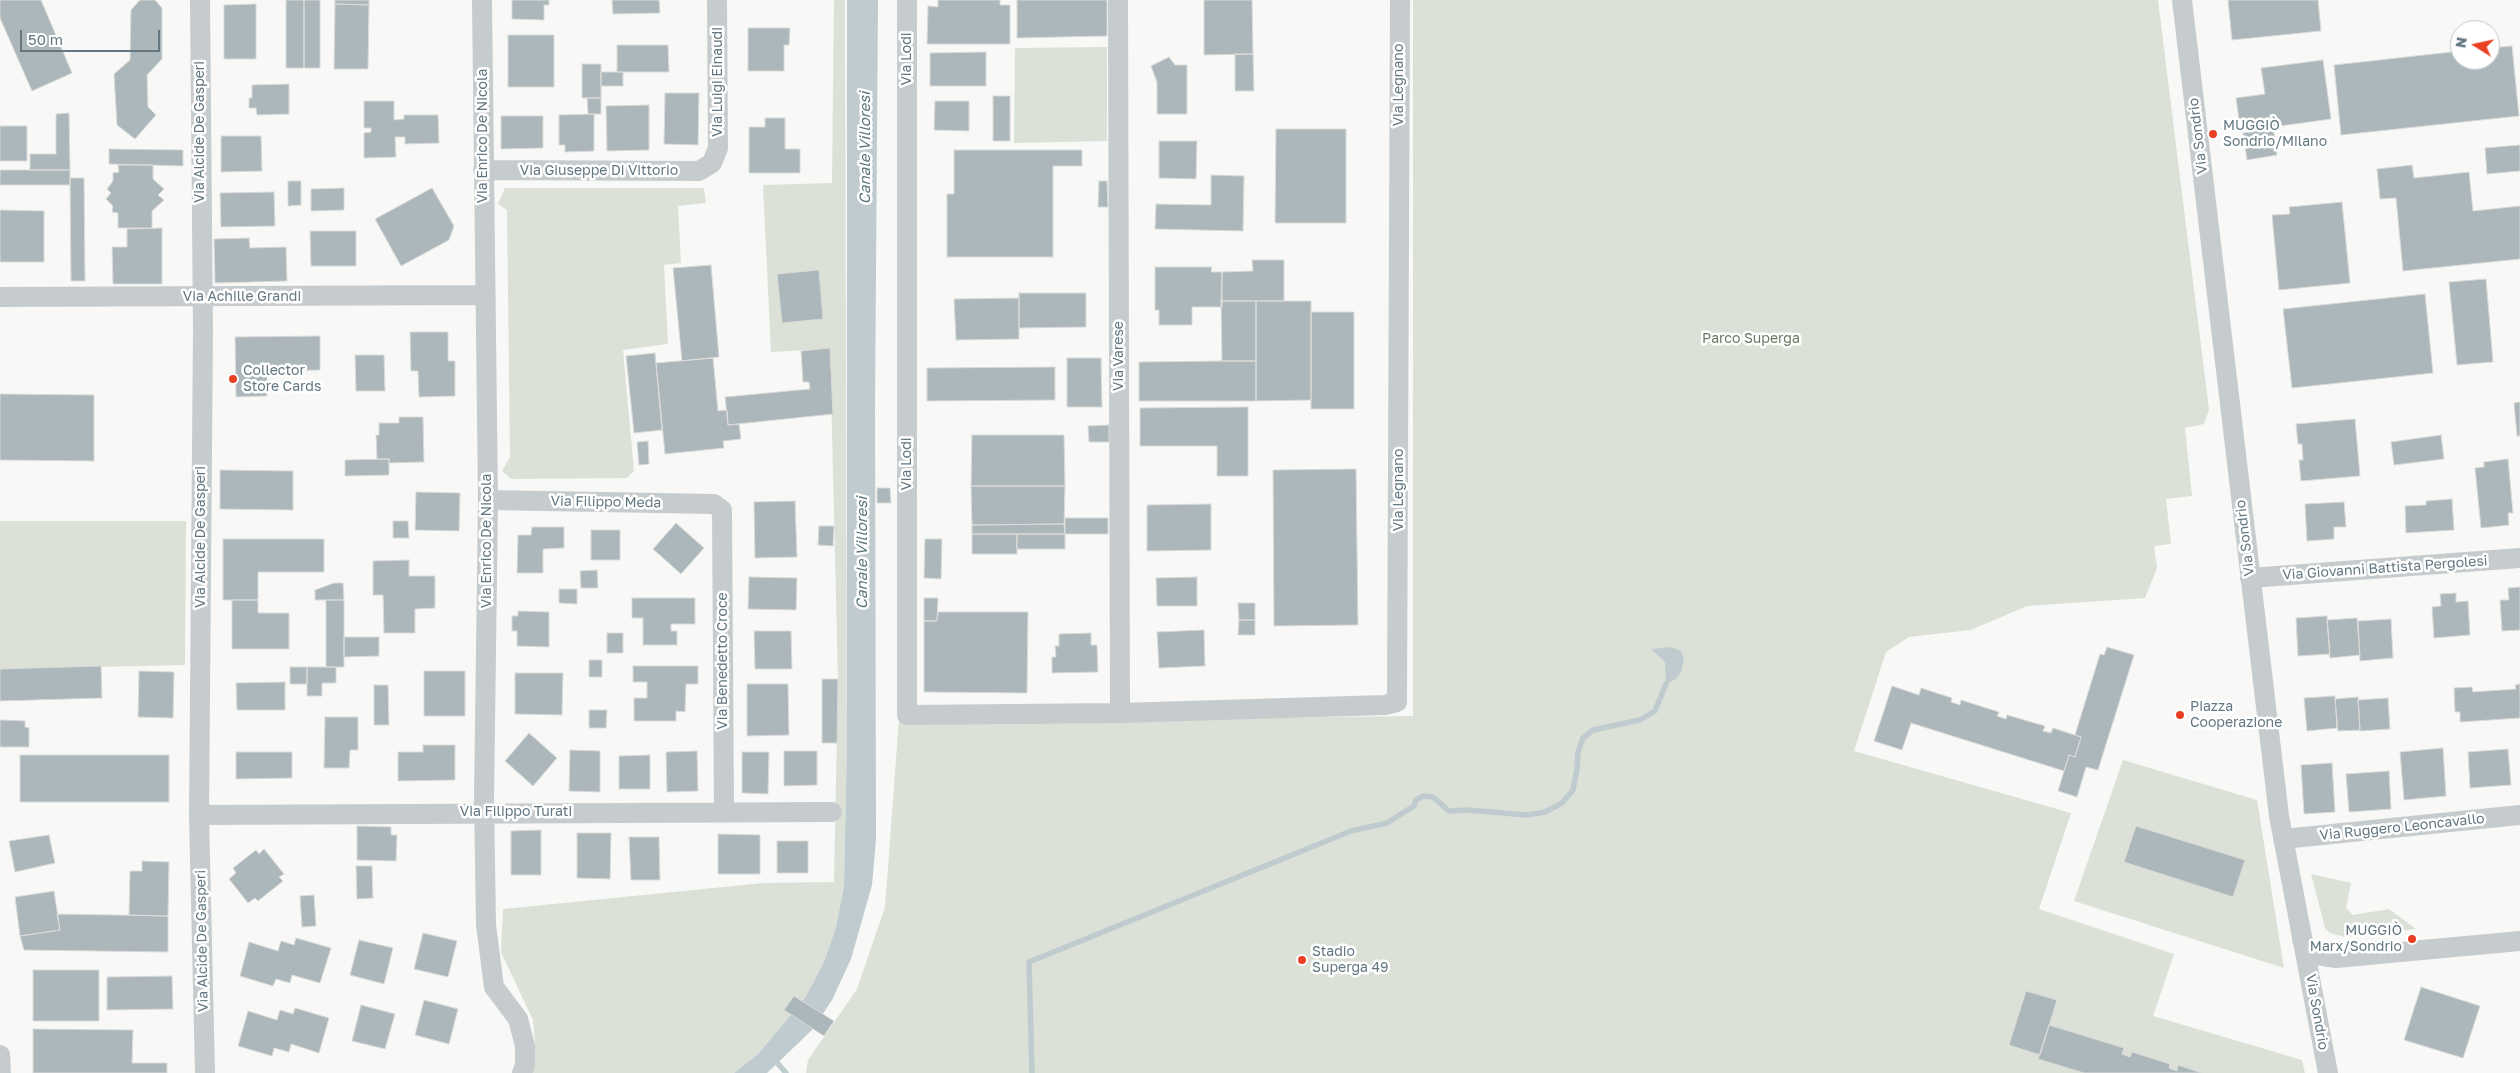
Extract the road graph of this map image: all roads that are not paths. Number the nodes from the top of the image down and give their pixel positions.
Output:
1 (200, 0) edge
2 (482, 0) edge
3 (717, 0) edge
4 (907, 0) edge
5 (1118, 0) edge
6 (1400, 0) edge
7 (2182, 0) edge
8 (712, 163) joint
9 (483, 170) junction
10 (484, 295) junction
11 (0, 297) edge
12 (201, 297) junction
13 (488, 500) junction
14 (722, 510) joint
15 (2520, 558) edge
16 (2250, 578) junction
17 (1120, 713) junction
18 (484, 812) junction
19 (724, 812) junction
20 (832, 812) dead end
21 (199, 815) junction
22 (2520, 815) edge
23 (2283, 839) junction
24 (2302, 938) junction
25 (2520, 941) edge
26 (0, 1055) edge
27 (1, 1073) edge
28 (205, 1073) edge
29 (522, 1073) edge
30 (2328, 1073) edge

1 - 12 street, Via Alcide De Gasperi
2 - 9 street, Via Enrico De Nicola
3 - 8 street, Via Luigi Einaudi
4 - 17 street, Via Lodi
5 - 17 street, Via Varese
6 - 17 street, Via Legnano
7 - 16 street, Via Sondrio
8 - 9 street, Via Giuseppe Di Vittorio
9 - 10 street, Via Enrico De Nicola
10 - 12 street, Via Achille Grandi
10 - 13 street, Via Enrico De Nicola
11 - 12 street, Via Achille Grandi
12 - 21 street, Via Alcide De Gasperi
13 - 14 street, Via Filippo Meda
13 - 18 street, Via Enrico De Nicola
14 - 19 street, Via Benedetto Croce
15 - 16 street, Via Giovanni Battista Pergolesi
16 - 23 street, Via Sondrio
18 - 19 street, Via Filippo Turati
18 - 21 street, Via Filippo Turati
18 - 29 street, Via Enrico De Nicola
19 - 20 street, Via Filippo Turati
21 - 28 street, Via Alcide De Gasperi
22 - 23 street, Via Ruggero Leoncavallo
23 - 24 street, Via Sondrio
24 - 25 street
24 - 30 street, Via Sondrio
26 - 27 street

